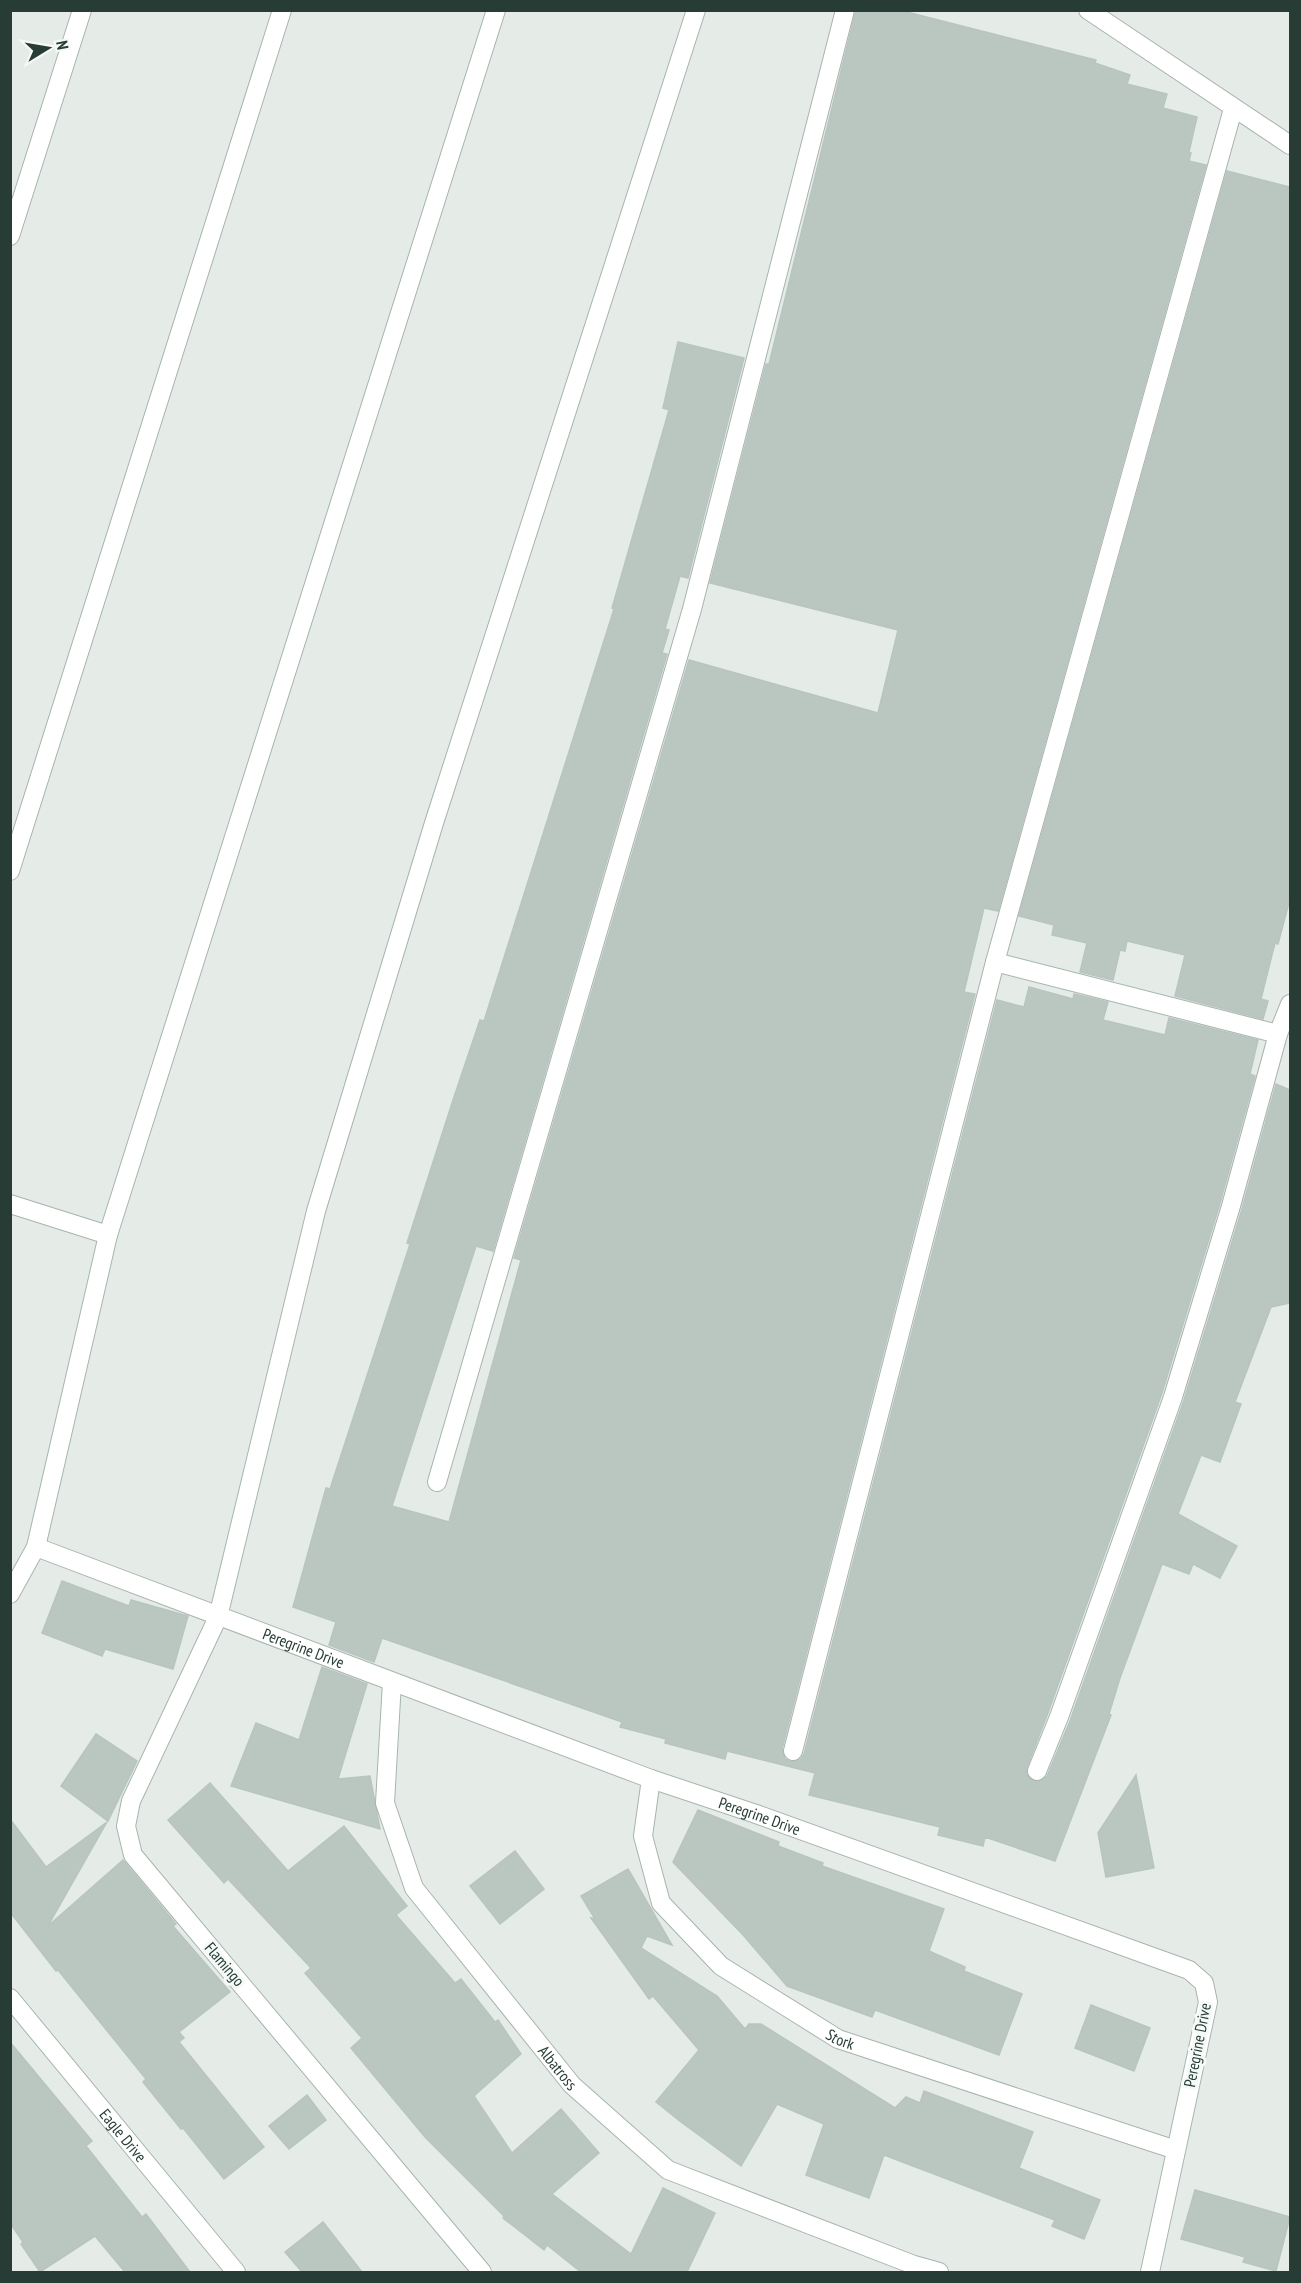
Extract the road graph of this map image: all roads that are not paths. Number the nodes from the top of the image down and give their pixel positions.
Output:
1 (82, 10) edge
2 (282, 10) edge
3 (496, 10) edge
4 (696, 10) edge
5 (845, 10) edge
6 (1088, 10) edge
7 (1233, 109) junction
8 (1290, 146) edge
9 (10, 236) edge
10 (10, 870) edge
11 (995, 962) junction
12 (1290, 1004) edge
13 (1278, 1034) junction
14 (10, 1204) edge
15 (108, 1235) junction
16 (437, 1482) dead end
17 (36, 1547) junction
18 (10, 1594) edge
19 (218, 1617) junction
20 (392, 1682) junction
21 (793, 1751) dead end
22 (1036, 1771) dead end
23 (651, 1779) junction
24 (10, 1998) edge
25 (1176, 2150) junction
26 (236, 2272) edge
27 (482, 2272) edge
28 (939, 2272) edge
29 (1150, 2272) edge

1 - 9 street
2 - 10 street
3 - 15 street
4 - 19 street, Flamingo
5 - 16 street
6 - 7 street
7 - 8 street
7 - 11 street
11 - 13 street
11 - 21 street
12 - 13 street
13 - 22 street
14 - 15 street
15 - 17 street
17 - 18 street
17 - 19 street, Peregrine Drive
19 - 20 street, Peregrine Drive
19 - 27 street, Flamingo
20 - 23 street, Peregrine Drive
20 - 28 street, Albatross
23 - 25 street, Stork
23 - 25 street, Peregrine Drive
24 - 26 street, Eagle Drive
25 - 29 street, Peregrine Drive

